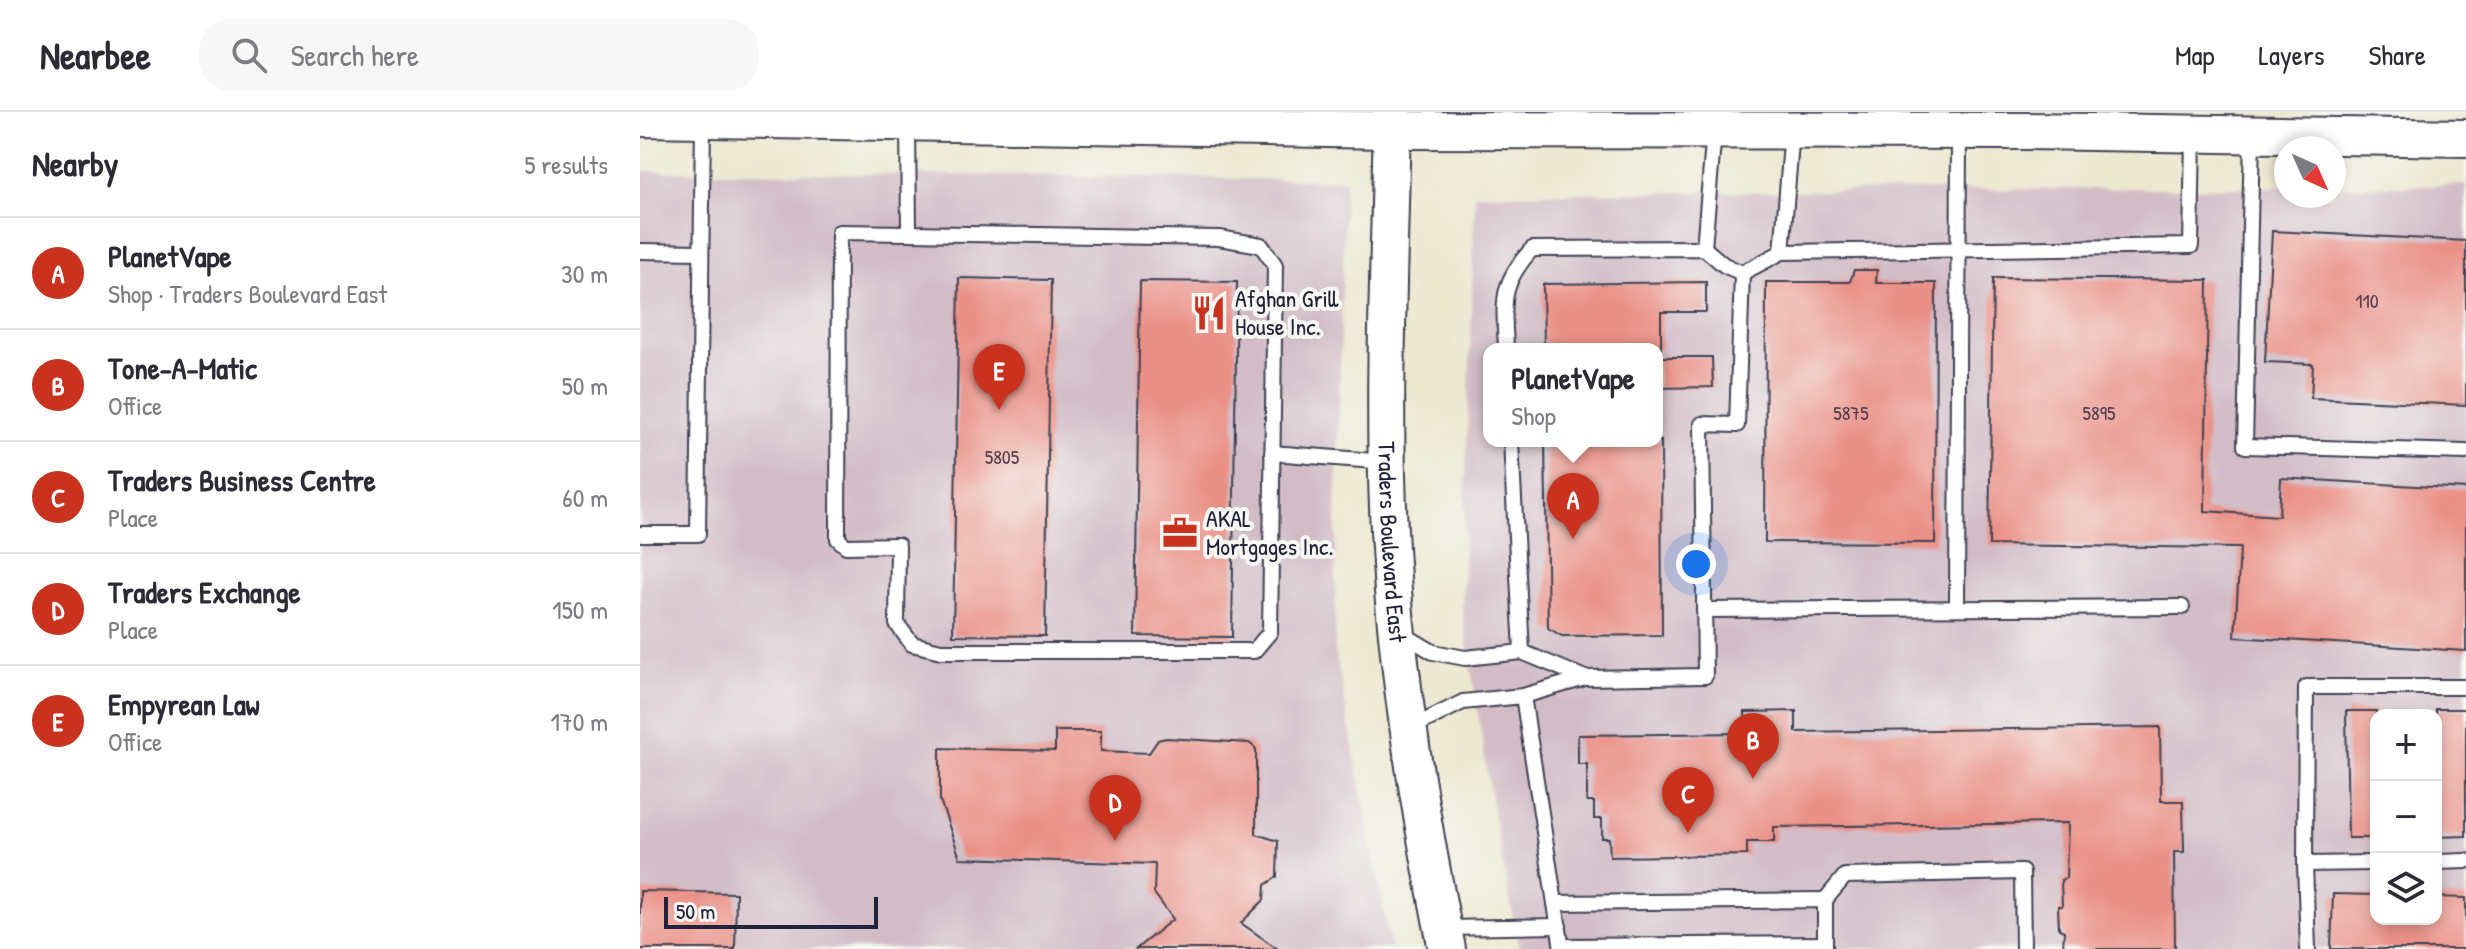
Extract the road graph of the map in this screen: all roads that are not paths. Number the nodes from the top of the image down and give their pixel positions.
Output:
1 (640, 118) edge
2 (703, 119) junction
3 (901, 119) edge
4 (1199, 119) edge
5 (1392, 121) edge
6 (1714, 130) junction
7 (1792, 130) junction
8 (1959, 131) junction
9 (2193, 134) junction
10 (2252, 134) junction
11 (2466, 138) edge
12 (909, 233) junction
13 (1704, 248) junction
14 (1958, 249) junction
15 (640, 251) edge
16 (701, 252) junction
17 (1782, 252) junction
18 (1742, 273) junction
19 (1506, 343) edge
20 (1511, 447) edge
21 (2466, 452) edge
22 (1272, 453) junction
23 (1388, 462) junction
24 (640, 534) edge
25 (2182, 607) dead end
26 (1957, 608) junction
27 (1704, 610) junction
28 (1396, 630) junction
29 (1522, 652) junction
30 (1585, 678) junction
31 (2466, 687) edge
32 (1523, 696) junction
33 (1409, 729) junction
34 (2466, 861) edge
35 (2442, 862) edge
36 (2370, 863) edge
37 (2305, 864) junction
38 (1825, 900) junction
39 (1555, 903) junction
40 (1559, 926) junction
41 (1445, 938) edge
42 (1825, 946) edge
43 (1562, 948) edge
44 (2023, 949) edge
45 (2308, 949) edge

1 - 2 street
2 - 3 street
2 - 16 lane
3 - 4 street
3 - 12 lane
4 - 5 street
5 - 6 street
5 - 23 street, Traders Boulevard East
6 - 7 street
6 - 13 lane
7 - 8 street
7 - 17 lane
8 - 9 street
8 - 14 lane
9 - 10 street
9 - 14 lane
10 - 11 street
10 - 21 lane
12 - 22 lane
12 - 22 lane
13 - 18 lane
13 - 19 lane
14 - 17 lane
14 - 26 lane
15 - 16 lane
16 - 24 lane
17 - 18 lane
18 - 27 lane
20 - 29 lane
22 - 23 lane
23 - 28 street, Traders Boulevard East
25 - 26 lane
26 - 27 lane
27 - 30 lane
28 - 29 lane
28 - 33 street, Traders Boulevard East
29 - 30 lane
30 - 32 lane
31 - 37 lane
32 - 33 lane
32 - 39 lane
33 - 41 street, Traders Boulevard East
34 - 35 lane
36 - 37 lane
37 - 45 lane
38 - 39 lane
38 - 42 lane
38 - 44 lane
39 - 40 lane
40 - 41 lane
40 - 43 lane
42 - 43 lane

